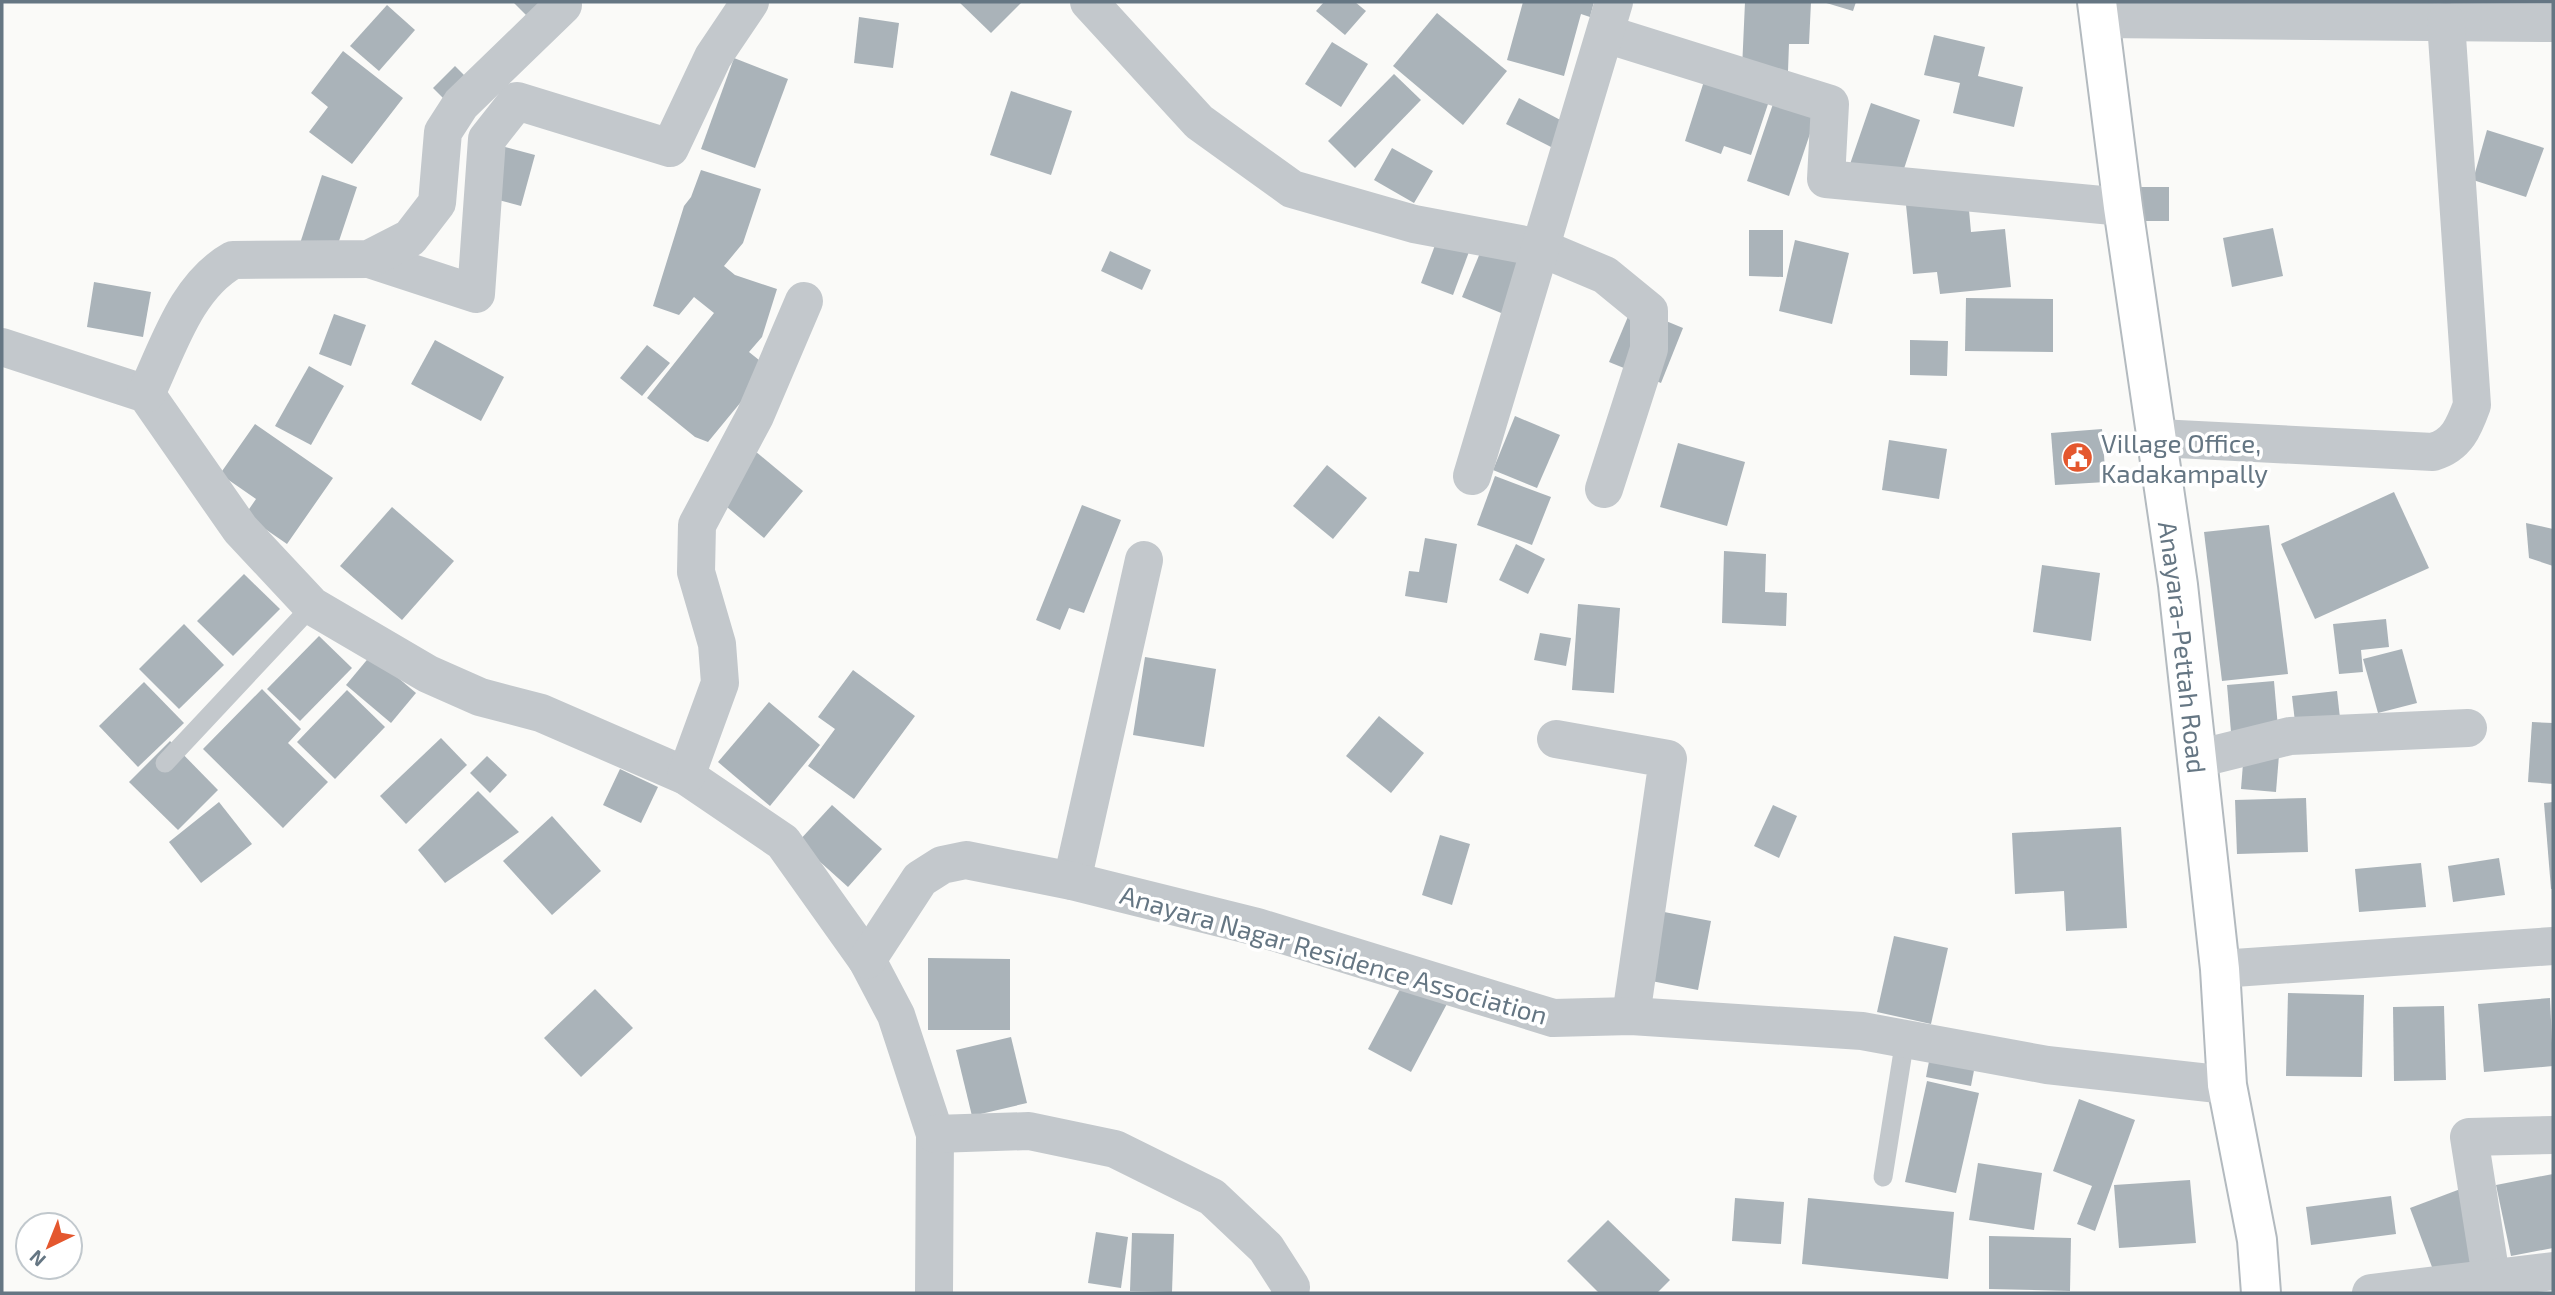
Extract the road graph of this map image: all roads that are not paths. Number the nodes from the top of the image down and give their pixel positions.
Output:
1 (750, 2) edge
2 (1088, 2) edge
3 (563, 5) dead end
4 (2099, 10) edge
5 (2514, 12) edge
6 (1610, 18) edge
7 (2446, 22) junction
8 (2553, 23) edge
9 (2123, 207) junction
10 (1541, 248) junction
11 (369, 259) junction
12 (804, 301) dead end
13 (2, 347) edge
14 (146, 394) junction
15 (2158, 438) junction
16 (1472, 475) dead end
17 (1604, 489) dead end
18 (1144, 560) dead end
19 (312, 606) junction
20 (2468, 728) dead end
21 (1556, 739) dead end
22 (2197, 758) junction
23 (165, 763) dead end
24 (686, 776) junction
25 (1072, 881) junction
26 (2553, 946) edge
27 (867, 960) junction
28 (2220, 970) junction
29 (1630, 1016) junction
30 (1905, 1039) junction
31 (2227, 1085) junction
32 (935, 1134) junction
33 (2553, 1135) edge
34 (1883, 1177) dead end
35 (2553, 1271) edge
36 (2491, 1277) junction
37 (934, 1293) edge
38 (1290, 1293) edge
39 (2261, 1293) edge
40 (2371, 1293) edge

1 - 11 street
2 - 10 street
3 - 11 street
4 - 7 street
4 - 9 main road, Anayara-Pettah Road
5 - 7 street
5 - 8 street
6 - 9 street
6 - 10 street
7 - 15 street
9 - 15 main road, Anayara-Pettah Road
10 - 16 street
10 - 17 street
11 - 14 street
12 - 24 street
13 - 14 street
14 - 19 street
15 - 22 main road, Anayara-Pettah Road
18 - 25 street
19 - 23 lane
19 - 24 street
20 - 22 street
21 - 29 street
22 - 28 main road, Anayara-Pettah Road
24 - 27 street
25 - 27 street, Anayara Nagar Residence Association
25 - 29 street, Anayara Nagar Residence Association
26 - 28 street
27 - 32 street
28 - 31 main road, Anayara-Pettah Road
29 - 30 street, Anayara Nagar Residence Association
30 - 31 street, Anayara Nagar Residence Association
30 - 34 lane
31 - 39 main road, Anayara-Pettah Road
32 - 37 street
32 - 38 street
33 - 36 street
35 - 36 street
36 - 40 street

